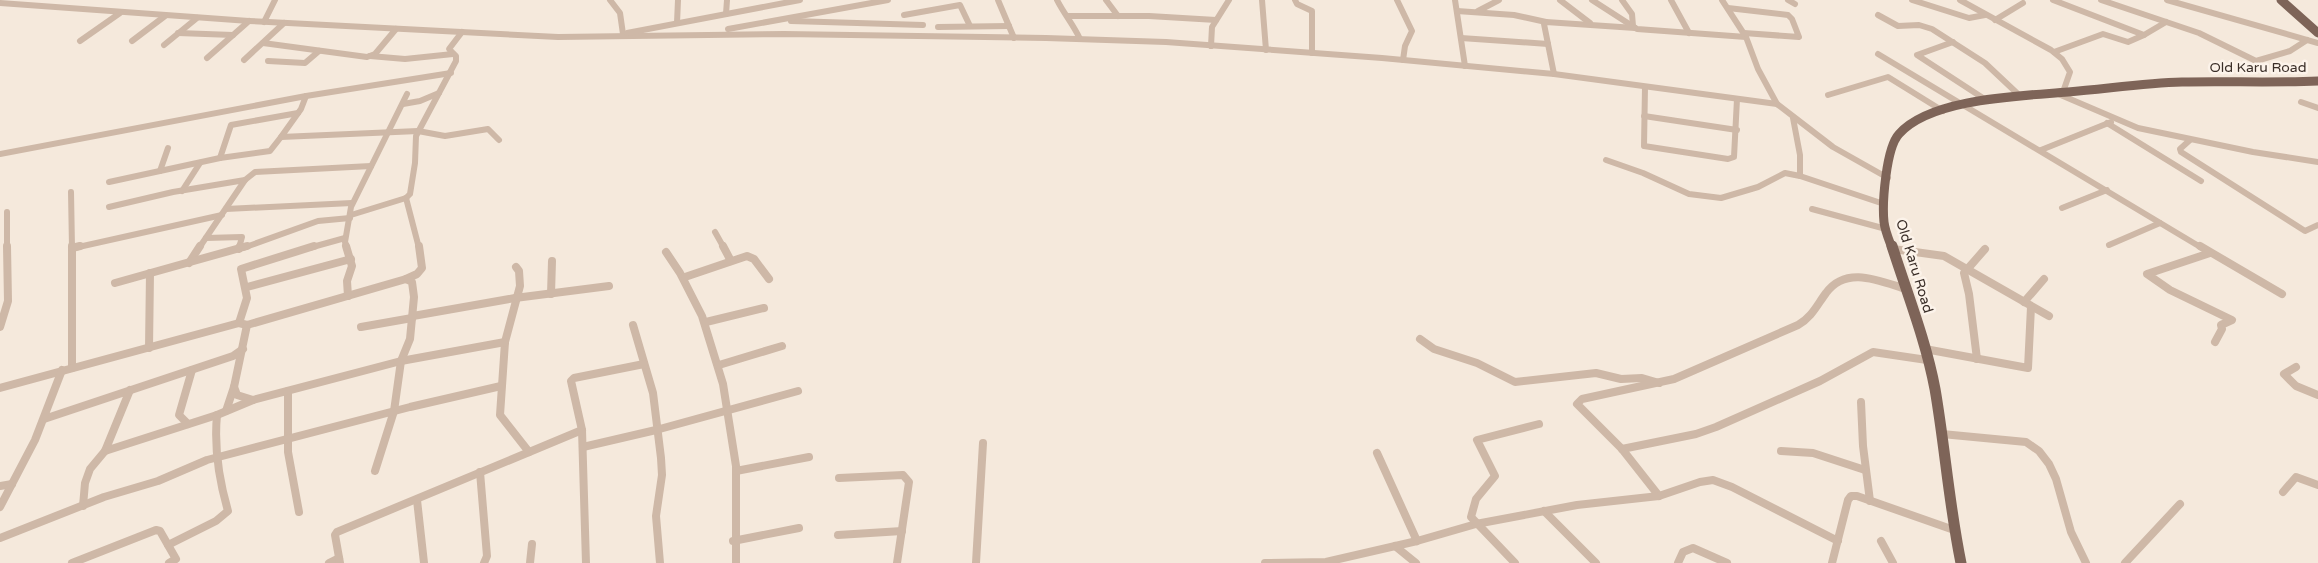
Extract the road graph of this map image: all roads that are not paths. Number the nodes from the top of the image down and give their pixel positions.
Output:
1 (275, 0) edge
2 (281, 0) edge
3 (610, 0) edge
4 (678, 0) edge
5 (727, 0) edge
6 (800, 0) edge
7 (888, 0) edge
8 (998, 0) edge
9 (1057, 0) edge
10 (1106, 0) edge
11 (1229, 0) edge
12 (1262, 0) edge
13 (1295, 0) edge
14 (1397, 0) edge
15 (1455, 0) edge
16 (1499, 0) edge
17 (1560, 0) edge
18 (1592, 0) edge
19 (1622, 0) edge
20 (1671, 0) edge
21 (1722, 0) edge
22 (1788, 0) edge
23 (1912, 0) edge
24 (1960, 0) edge
25 (2053, 0) edge
26 (2101, 0) edge
27 (2167, 0) edge
28 (2203, 0) edge
29 (2281, 0) edge
30 (2288, 0) edge
31 (1, 1) edge
32 (15, 2) edge
33 (783, 2) edge
34 (2023, 3) dead end
35 (2068, 3) edge
36 (1795, 4) dead end
37 (273, 8) junction
38 (1728, 8) junction
39 (2197, 8) junction
40 (1457, 11) junction
41 (1478, 11) junction
42 (120, 13) junction
43 (726, 14) junction
44 (904, 15) dead end
45 (1878, 15) dead end
46 (1986, 15) junction
47 (165, 16) junction
48 (1068, 16) junction
49 (1118, 16) junction
50 (197, 18) junction
51 (779, 20) junction
52 (1216, 20) junction
53 (1994, 20) junction
54 (249, 21) junction
55 (264, 22) junction
56 (1546, 22) junction
57 (2166, 22) junction
58 (284, 23) junction
59 (677, 23) junction
60 (1591, 24) junction
61 (923, 25) dead end
62 (970, 26) junction
63 (1009, 26) junction
64 (1635, 27) junction
65 (2318, 27) edge
66 (938, 28) dead end
67 (396, 29) junction
68 (728, 29) dead end
69 (462, 32) junction
70 (178, 33) junction
71 (1689, 33) junction
72 (233, 34) junction
73 (623, 34) junction
74 (2318, 34) edge
75 (1745, 35) junction
76 (2144, 35) junction
77 (612, 37) junction
78 (1014, 38) junction
79 (1461, 38) junction
80 (1080, 39) junction
81 (2307, 40) junction
82 (80, 41) dead end
83 (132, 41) dead end
84 (1953, 42) junction
85 (263, 43) junction
86 (2318, 43) edge
87 (1548, 44) junction
88 (164, 45) dead end
89 (1211, 46) junction
90 (1266, 50) junction
91 (320, 51) junction
92 (2054, 52) junction
93 (1312, 53) junction
94 (453, 54) junction
95 (1878, 54) dead end
96 (370, 56) junction
97 (207, 58) dead end
98 (244, 60) dead end
99 (1403, 60) junction
100 (268, 61) dead end
101 (1464, 66) junction
102 (451, 73) junction
103 (1554, 74) junction
104 (2318, 81) edge
105 (1645, 87) junction
106 (2060, 92) junction
107 (440, 93) junction
108 (407, 94) dead end
109 (1828, 95) dead end
110 (2018, 95) junction
111 (306, 96) junction
112 (1737, 99) junction
113 (1986, 100) junction
114 (420, 101) junction
115 (2301, 102) dead end
116 (433, 103) junction
117 (403, 104) junction
118 (1777, 104) junction
119 (1964, 105) junction
120 (2318, 108) edge
121 (1943, 111) junction
122 (298, 113) junction
123 (1644, 116) junction
124 (1794, 118) junction
125 (2115, 120) junction
126 (2107, 123) junction
127 (1736, 130) junction
128 (418, 131) junction
129 (390, 132) junction
130 (281, 138) junction
131 (499, 140) dead end
132 (2190, 140) junction
133 (168, 148) dead end
134 (2041, 150) junction
135 (0, 154) edge
136 (220, 158) junction
137 (1606, 160) dead end
138 (200, 163) junction
139 (2316, 164) edge
140 (371, 166) junction
141 (160, 171) junction
142 (1800, 176) junction
143 (1888, 178) junction
144 (245, 180) junction
145 (2201, 181) dead end
146 (108, 182) dead end
147 (182, 190) junction
148 (2107, 190) junction
149 (71, 192) dead end
150 (406, 198) junction
151 (352, 203) junction
152 (1884, 204) junction
153 (109, 207) dead end
154 (2062, 208) dead end
155 (1812, 209) dead end
156 (7, 212) dead end
157 (224, 212) junction
158 (350, 216) junction
159 (2160, 223) junction
160 (2318, 225) edge
161 (1886, 229) junction
162 (715, 232) dead end
163 (206, 238) junction
164 (345, 238) junction
165 (2109, 245) dead end
166 (72, 248) junction
167 (239, 249) junction
168 (1892, 249) junction
169 (1986, 249) dead end
170 (666, 252) dead end
171 (2210, 253) junction
172 (351, 259) junction
173 (552, 261) dead end
174 (731, 261) junction
175 (189, 263) junction
176 (516, 267) dead end
177 (1968, 269) junction
178 (150, 273) junction
179 (685, 277) junction
180 (406, 279) junction
181 (769, 279) dead end
182 (2044, 279) dead end
183 (114, 282) dead end
184 (609, 286) dead end
185 (247, 287) junction
186 (1906, 289) junction
187 (551, 294) junction
188 (2282, 294) dead end
189 (348, 296) junction
190 (515, 298) junction
191 (2024, 302) junction
192 (2032, 307) junction
193 (764, 308) dead end
194 (2049, 316) dead end
195 (413, 317) junction
196 (1, 322) edge
197 (706, 322) junction
198 (243, 324) junction
199 (633, 325) dead end
200 (361, 327) dead end
201 (1420, 339) dead end
202 (505, 342) junction
203 (2215, 342) dead end
204 (782, 346) dead end
205 (149, 348) junction
206 (239, 354) junction
207 (1926, 354) junction
208 (1977, 359) junction
209 (401, 361) junction
210 (644, 364) junction
211 (719, 365) junction
212 (2296, 367) dead end
213 (72, 368) junction
214 (62, 370) junction
215 (192, 370) junction
216 (1659, 383) junction
217 (501, 386) junction
218 (234, 387) junction
219 (0, 388) edge
220 (130, 390) junction
221 (288, 391) junction
222 (798, 391) dead end
223 (2318, 395) edge
224 (253, 400) junction
225 (1861, 402) dead end
226 (226, 411) junction
227 (394, 411) junction
228 (728, 411) junction
229 (217, 415) junction
230 (44, 419) junction
231 (188, 424) junction
232 (1539, 424) dead end
233 (582, 430) junction
234 (656, 430) junction
235 (1942, 434) junction
236 (285, 439) junction
237 (983, 443) dead end
238 (583, 447) junction
239 (1622, 448) junction
240 (106, 451) junction
241 (1781, 451) dead end
242 (529, 452) junction
243 (1377, 453) dead end
244 (219, 457) junction
245 (810, 457) dead end
246 (736, 470) junction
247 (1865, 470) junction
248 (375, 471) dead end
249 (480, 472) junction
250 (839, 478) dead end
251 (12, 484) junction
252 (2318, 485) edge
253 (0, 486) edge
254 (2283, 492) dead end
255 (1659, 496) junction
256 (417, 500) junction
257 (1870, 501) junction
258 (2180, 504) dead end
259 (83, 506) junction
260 (0, 507) edge
261 (1544, 510) junction
262 (299, 512) dead end
263 (1476, 524) junction
264 (799, 528) dead end
265 (1954, 530) junction
266 (902, 531) junction
267 (838, 535) dead end
268 (0, 538) edge
269 (733, 541) junction
270 (1417, 541) junction
271 (1838, 541) junction
272 (1881, 541) dead end
273 (532, 544) dead end
274 (168, 545) junction
275 (1396, 546) junction
276 (339, 560) edge
277 (175, 562) edge
278 (1318, 562) edge
279 (72, 563) edge
280 (329, 563) edge
281 (424, 563) edge
282 (484, 563) edge
283 (530, 563) edge
284 (586, 563) edge
285 (660, 563) edge
286 (736, 563) edge
287 (897, 563) edge
288 (976, 563) edge
289 (1265, 563) edge
290 (1416, 563) edge
291 (1516, 563) edge
292 (1596, 563) edge
293 (1678, 563) edge
294 (1727, 563) edge
295 (1832, 563) edge
296 (1893, 563) edge
297 (1961, 563) edge
298 (2086, 563) edge
299 (2125, 563) edge

1 - 37 street
2 - 37 street
3 - 73 street
4 - 59 street
5 - 43 street
6 - 33 street
7 - 51 street
8 - 63 street
9 - 48 street
10 - 49 street
11 - 52 street
12 - 90 street
13 - 93 street
14 - 99 street
15 - 40 street
16 - 41 street
17 - 60 street
18 - 64 street
19 - 64 street
20 - 71 street
21 - 38 street
22 - 36 street
23 - 46 street
24 - 46 street
25 - 35 street
26 - 57 street
27 - 39 street
28 - 39 street
29 - 74 main road
30 - 65 main road
31 - 32 street
32 - 42 street
33 - 43 street
34 - 53 street
35 - 76 street
37 - 55 street
38 - 75 street
38 - 75 street
39 - 81 street
40 - 41 street
40 - 79 street
41 - 56 street
42 - 47 street
42 - 82 street
43 - 59 street
44 - 62 street
45 - 84 street
46 - 53 street
47 - 50 street
47 - 83 street
48 - 49 street
48 - 80 street
49 - 52 street
50 - 54 street
50 - 70 street
51 - 61 street
51 - 68 street
52 - 89 street
53 - 92 street
54 - 55 street
54 - 72 street
55 - 58 street
56 - 60 street
56 - 87 street
57 - 76 street
57 - 81 street
58 - 67 street
58 - 85 street
59 - 73 street
60 - 64 street
62 - 63 street
62 - 66 street
63 - 78 street
64 - 71 street
67 - 69 street
67 - 96 street
69 - 77 street
69 - 94 street
70 - 72 street
70 - 88 street
71 - 75 street
72 - 97 street
73 - 77 street
75 - 118 street
76 - 92 street
77 - 78 street
78 - 80 street
79 - 87 street
79 - 101 street
80 - 89 street
81 - 86 street
84 - 110 street
84 - 113 street
85 - 91 street
85 - 98 street
87 - 103 street
89 - 90 street
90 - 93 street
91 - 96 street
91 - 100 street
92 - 106 street
93 - 99 street
94 - 96 street
94 - 102 street
95 - 119 street
99 - 101 street
101 - 103 street
102 - 107 street
102 - 111 street
103 - 105 street
104 - 106 main road, Old Karu Road
105 - 112 street
105 - 123 street
106 - 110 main road, Old Karu Road
106 - 125 street
107 - 114 street
107 - 116 street
108 - 117 street
109 - 121 street
110 - 113 main road, Old Karu Road
111 - 122 street
111 - 135 street
112 - 118 street
112 - 127 street
113 - 119 main road, Old Karu Road
114 - 116 street
114 - 117 street
115 - 120 street
116 - 128 street
117 - 129 street
118 - 124 street
119 - 121 main road, Old Karu Road
119 - 134 street
121 - 143 main road, Old Karu Road
122 - 130 street
122 - 136 street
123 - 127 street
123 - 127 street
124 - 142 street
124 - 143 street
125 - 126 street
125 - 132 street
126 - 134 street
126 - 145 street
128 - 129 street
128 - 131 street
128 - 150 street
129 - 130 street
129 - 140 street
130 - 136 street
132 - 139 street
132 - 160 street
133 - 141 street
134 - 148 street
136 - 138 street
137 - 142 street
138 - 141 street
138 - 147 street
140 - 144 street
140 - 151 street
141 - 146 street
142 - 152 street
143 - 152 main road, Old Karu Road
144 - 147 street
144 - 157 street
147 - 153 street
148 - 154 street
148 - 159 street
149 - 166 street
150 - 158 street
150 - 180 street
151 - 157 street
151 - 158 street
152 - 161 main road, Old Karu Road
155 - 161 street
156 - 196 street
157 - 163 street
157 - 166 street
158 - 164 street
158 - 167 street
159 - 165 street
159 - 171 street
161 - 168 main road, Old Karu Road
162 - 174 street
163 - 167 street
163 - 175 street
164 - 172 street
164 - 185 street
166 - 213 street
167 - 175 street
168 - 177 street
168 - 186 main road, Old Karu Road
169 - 177 street
170 - 179 street
171 - 188 street
171 - 203 street
172 - 185 street
172 - 189 street
173 - 187 street
174 - 179 street
174 - 181 street
175 - 178 street
176 - 190 street
177 - 191 street
177 - 208 street
178 - 183 street
178 - 205 street
179 - 197 street
180 - 189 street
180 - 195 street
182 - 191 street
184 - 187 street
185 - 198 street
186 - 207 main road, Old Karu Road
186 - 216 street
187 - 190 street
189 - 198 street
190 - 195 street
190 - 202 street
191 - 192 street
192 - 194 street
192 - 208 street
193 - 197 street
195 - 200 street
195 - 209 street
197 - 211 street
198 - 205 street
198 - 206 street
199 - 210 street
201 - 216 street
202 - 209 street
202 - 217 street
204 - 211 street
205 - 213 street
206 - 215 street
206 - 218 street
207 - 208 street
207 - 235 main road, Old Karu Road
207 - 239 street
209 - 221 street
209 - 227 street
210 - 233 street
210 - 234 street
211 - 228 street
212 - 223 street
213 - 214 street
214 - 219 street
214 - 230 street
215 - 220 street
215 - 231 street
216 - 239 street
217 - 227 street
217 - 242 street
218 - 224 street
218 - 226 street
220 - 230 street
220 - 240 street
221 - 224 street
221 - 236 street
222 - 228 street
224 - 226 street
225 - 247 street
226 - 229 street
227 - 236 street
227 - 248 street
228 - 234 street
228 - 246 street
229 - 231 street
229 - 244 street
230 - 251 street
231 - 240 street
232 - 263 street
233 - 238 street
233 - 242 street
234 - 238 street
234 - 285 street
235 - 265 main road, Old Karu Road
235 - 298 street
236 - 244 street
236 - 262 street
237 - 288 street
238 - 284 street
239 - 255 street
240 - 259 street
241 - 247 street
242 - 249 street
243 - 270 street
244 - 259 street
244 - 274 street
245 - 246 street
246 - 269 street
247 - 257 street
249 - 256 street
249 - 282 street
250 - 266 street
251 - 253 street
251 - 260 street
252 - 254 street
255 - 261 street
255 - 271 street
256 - 276 street
256 - 281 street
257 - 265 street
257 - 271 street
258 - 299 street
259 - 268 street
261 - 263 street
261 - 292 street
263 - 270 street
263 - 291 street
264 - 269 street
265 - 297 main road, Old Karu Road
266 - 267 street
266 - 287 street
269 - 286 street
270 - 275 street
271 - 295 street
272 - 296 street
273 - 283 street
274 - 277 street
274 - 279 street
275 - 278 street
275 - 290 street
276 - 280 street
278 - 289 street
293 - 294 street

